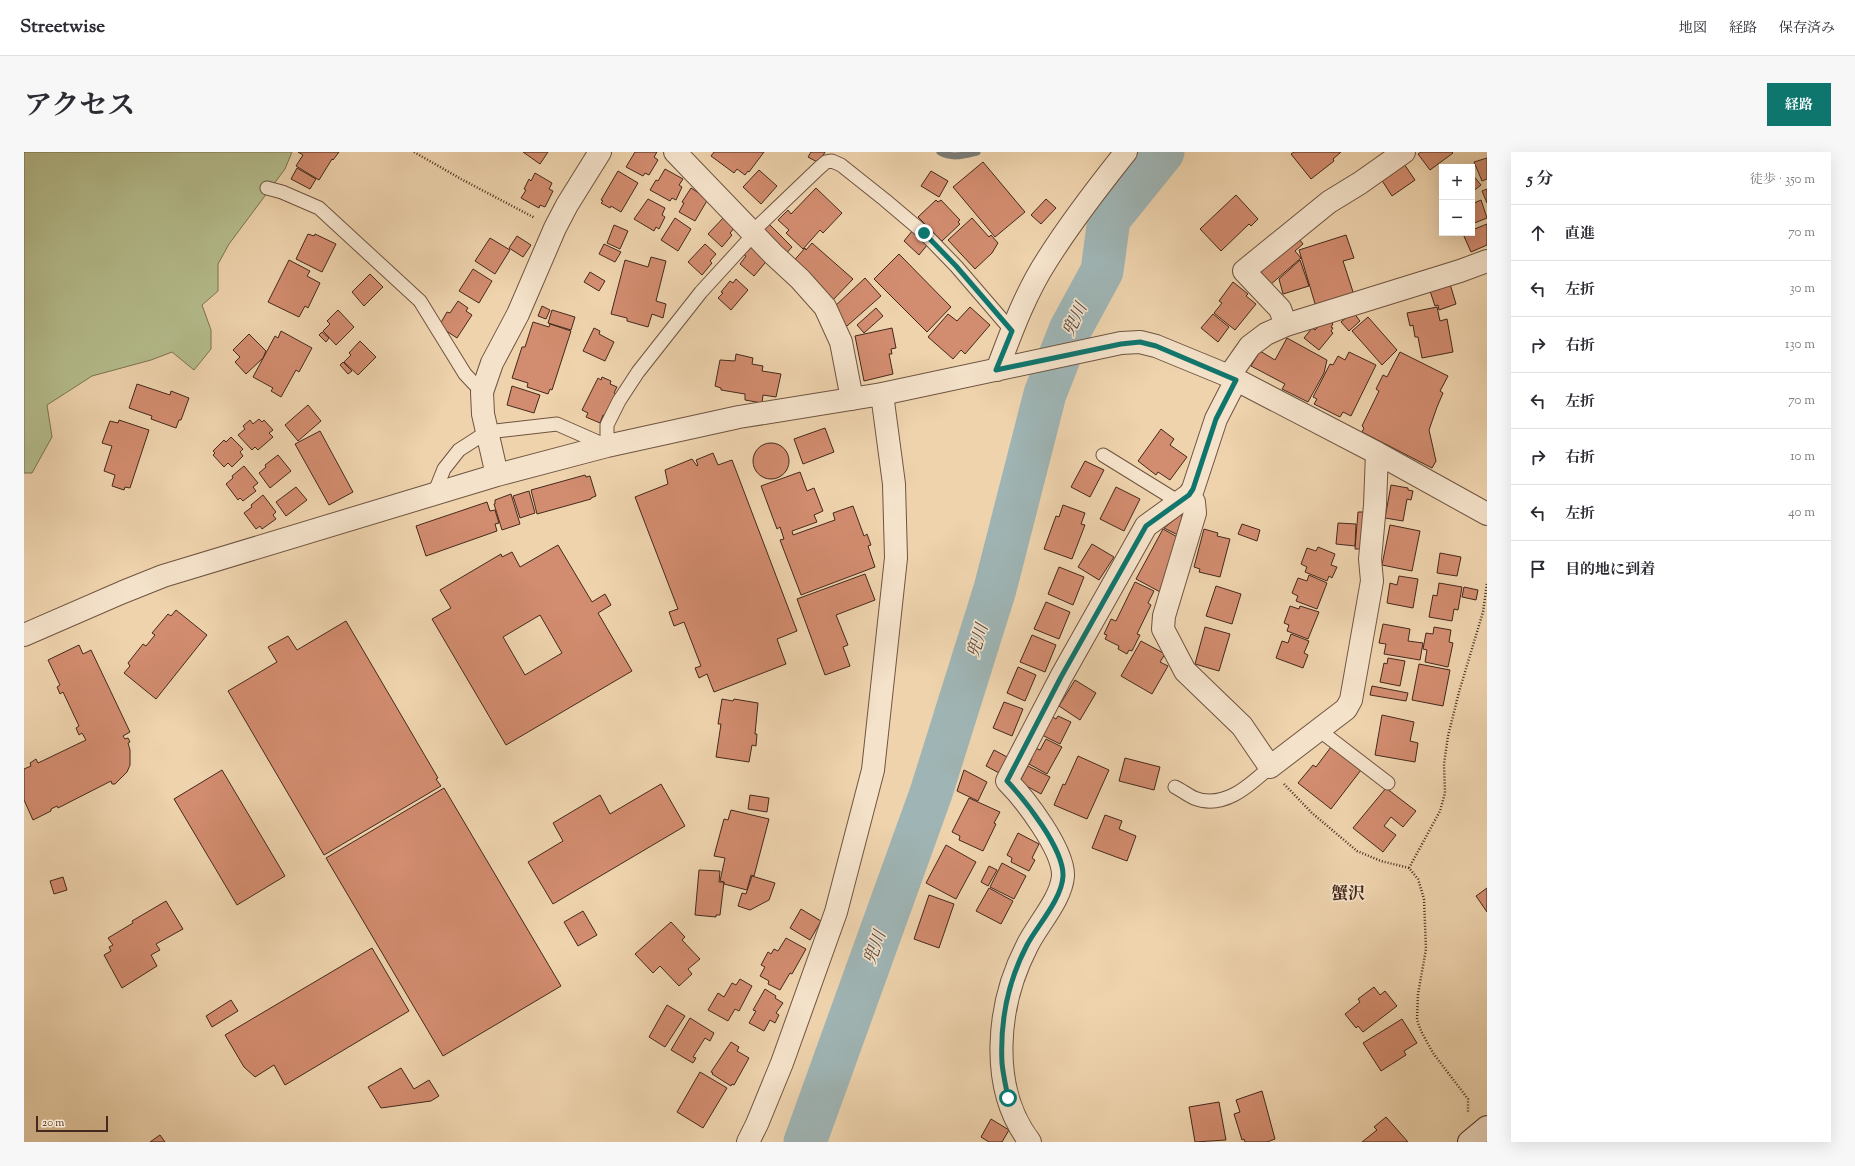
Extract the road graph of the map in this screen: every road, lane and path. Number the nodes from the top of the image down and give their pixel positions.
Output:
1 (414, 152) edge
2 (600, 152) edge
3 (675, 152) edge
4 (1126, 152) edge
5 (1404, 152) edge
6 (267, 188) dead end
7 (555, 228) junction
8 (753, 233) junction
9 (1487, 261) edge
10 (1286, 325) junction
11 (1012, 331) junction
12 (996, 370) junction
13 (1233, 378) junction
14 (482, 392) junction
15 (882, 394) junction
16 (852, 399) junction
17 (487, 432) junction
18 (607, 446) junction
19 (1377, 453) junction
20 (1103, 455) dead end
21 (497, 475) junction
22 (434, 494) junction
23 (1184, 498) junction
24 (1487, 514) edge
25 (1487, 583) edge
26 (24, 636) edge
27 (1319, 730) junction
28 (1270, 767) junction
29 (1388, 783) dead end
30 (1175, 787) dead end
31 (1409, 868) junction
32 (1487, 1127) edge
33 (748, 1142) edge
34 (1030, 1142) edge
35 (1469, 1142) edge

1 - 7 path
2 - 7 street
3 - 8 street
4 - 11 street
5 - 10 street
6 - 14 lane
7 - 14 street
8 - 11 lane
8 - 16 street
8 - 18 lane
9 - 10 street
10 - 13 street
11 - 12 street
12 - 13 street
12 - 15 street
13 - 19 street
13 - 23 street
14 - 17 street
15 - 16 street
15 - 33 street
16 - 18 street
17 - 18 lane
17 - 21 street
17 - 22 lane
18 - 21 street
19 - 24 street
19 - 27 street
20 - 23 lane
21 - 22 street
22 - 26 street
23 - 28 street
23 - 34 street
25 - 31 path
27 - 28 street
27 - 29 lane
28 - 30 lane
28 - 31 path
31 - 35 path
32 - 35 street

